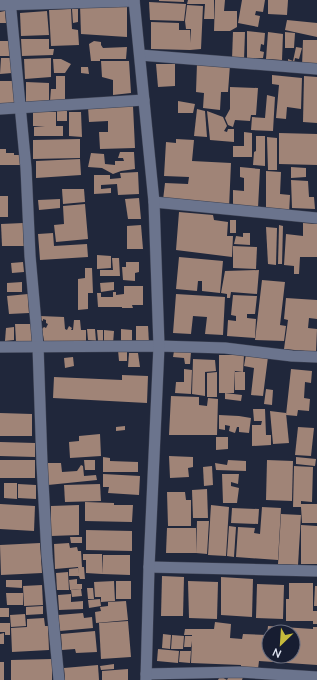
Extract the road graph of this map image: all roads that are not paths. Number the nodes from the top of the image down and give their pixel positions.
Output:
1 (134, 0) edge
2 (7, 3) edge
3 (140, 55) junction
4 (317, 69) edge
5 (144, 100) junction
6 (21, 108) junction
7 (0, 109) edge
8 (154, 202) junction
9 (317, 218) edge
10 (38, 346) junction
11 (159, 346) junction
12 (0, 347) edge
13 (317, 357) edge
14 (148, 567) junction
15 (317, 571) edge
16 (146, 677) edge
17 (317, 677) edge
18 (60, 680) edge

1 - 2 street
1 - 3 street
2 - 6 street
3 - 4 street
3 - 5 street
5 - 6 street
5 - 8 street
6 - 7 street
6 - 10 street
8 - 9 street
8 - 11 street
10 - 11 street
10 - 12 street
10 - 18 street
11 - 13 street
11 - 14 street
14 - 15 street
14 - 16 street
16 - 17 street

